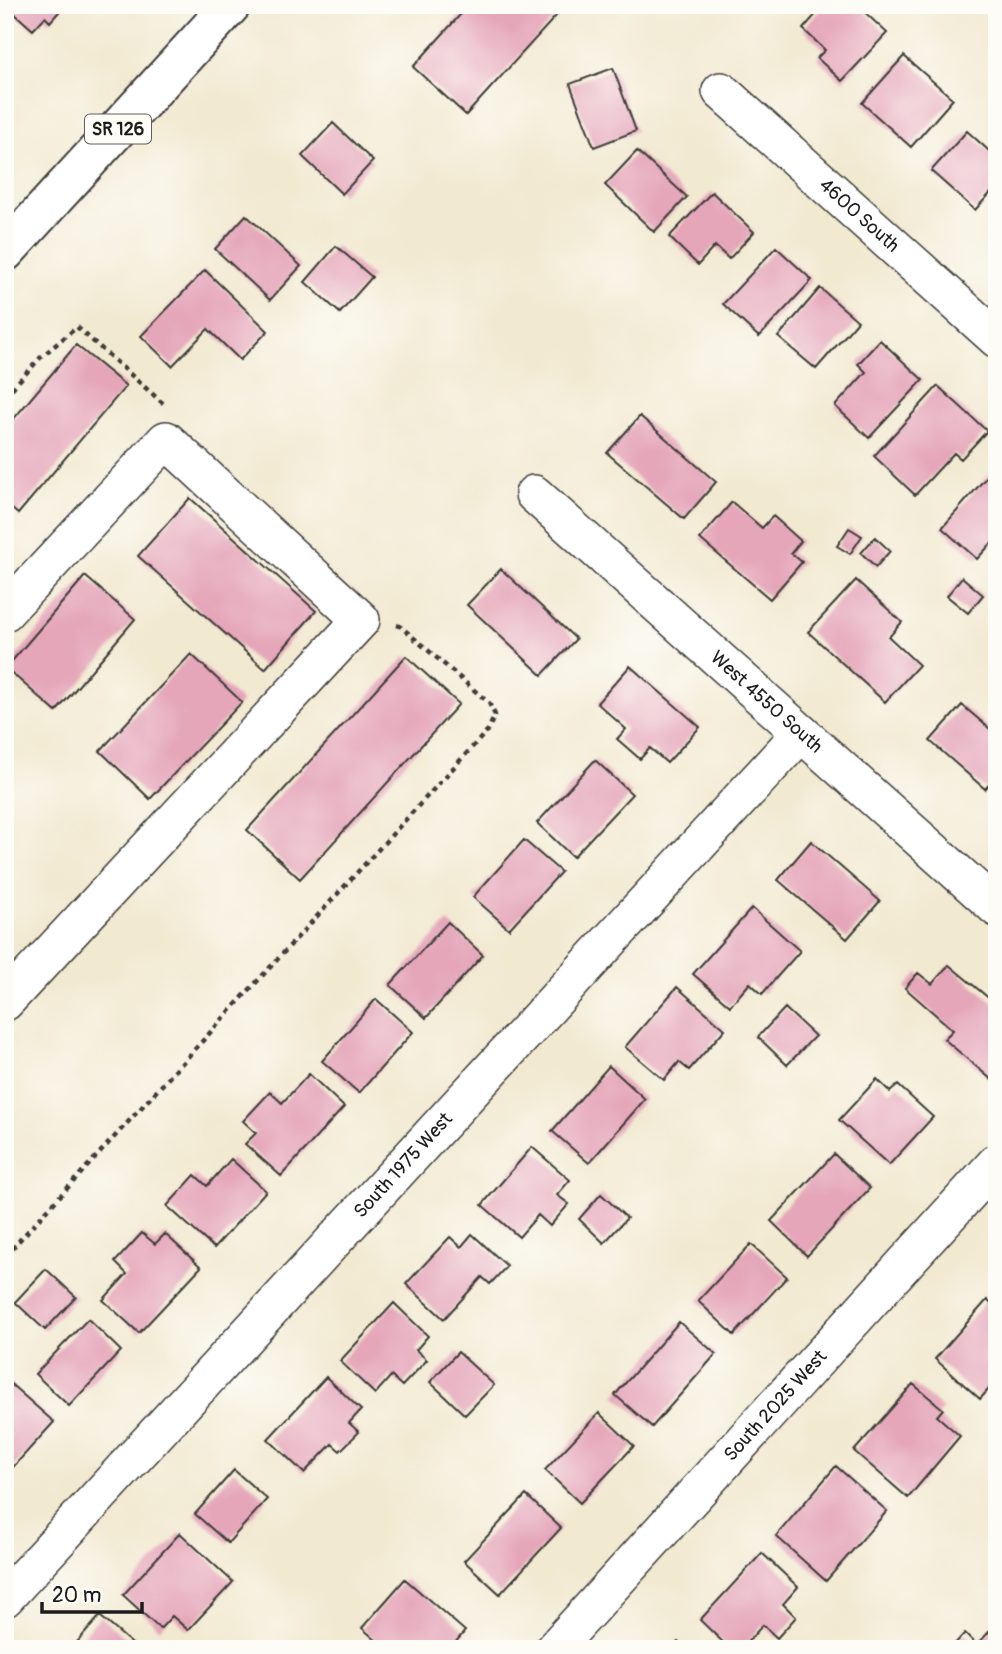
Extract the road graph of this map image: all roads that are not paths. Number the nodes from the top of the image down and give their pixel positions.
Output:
1 (231, 5) edge
2 (721, 90) dead end
3 (5, 252) edge
4 (997, 339) edge
5 (534, 494) dead end
6 (5, 612) edge
7 (801, 733) junction
8 (997, 908) edge
9 (5, 1002) edge
10 (997, 1162) edge
11 (5, 1598) edge
12 (554, 1649) edge

1 - 3 main road, SR 126
2 - 4 street, 4600 South
5 - 7 street, West 4550 South
6 - 9 street
7 - 8 street, West 4550 South
7 - 11 street, South 1975 West
10 - 12 street, South 2025 West

